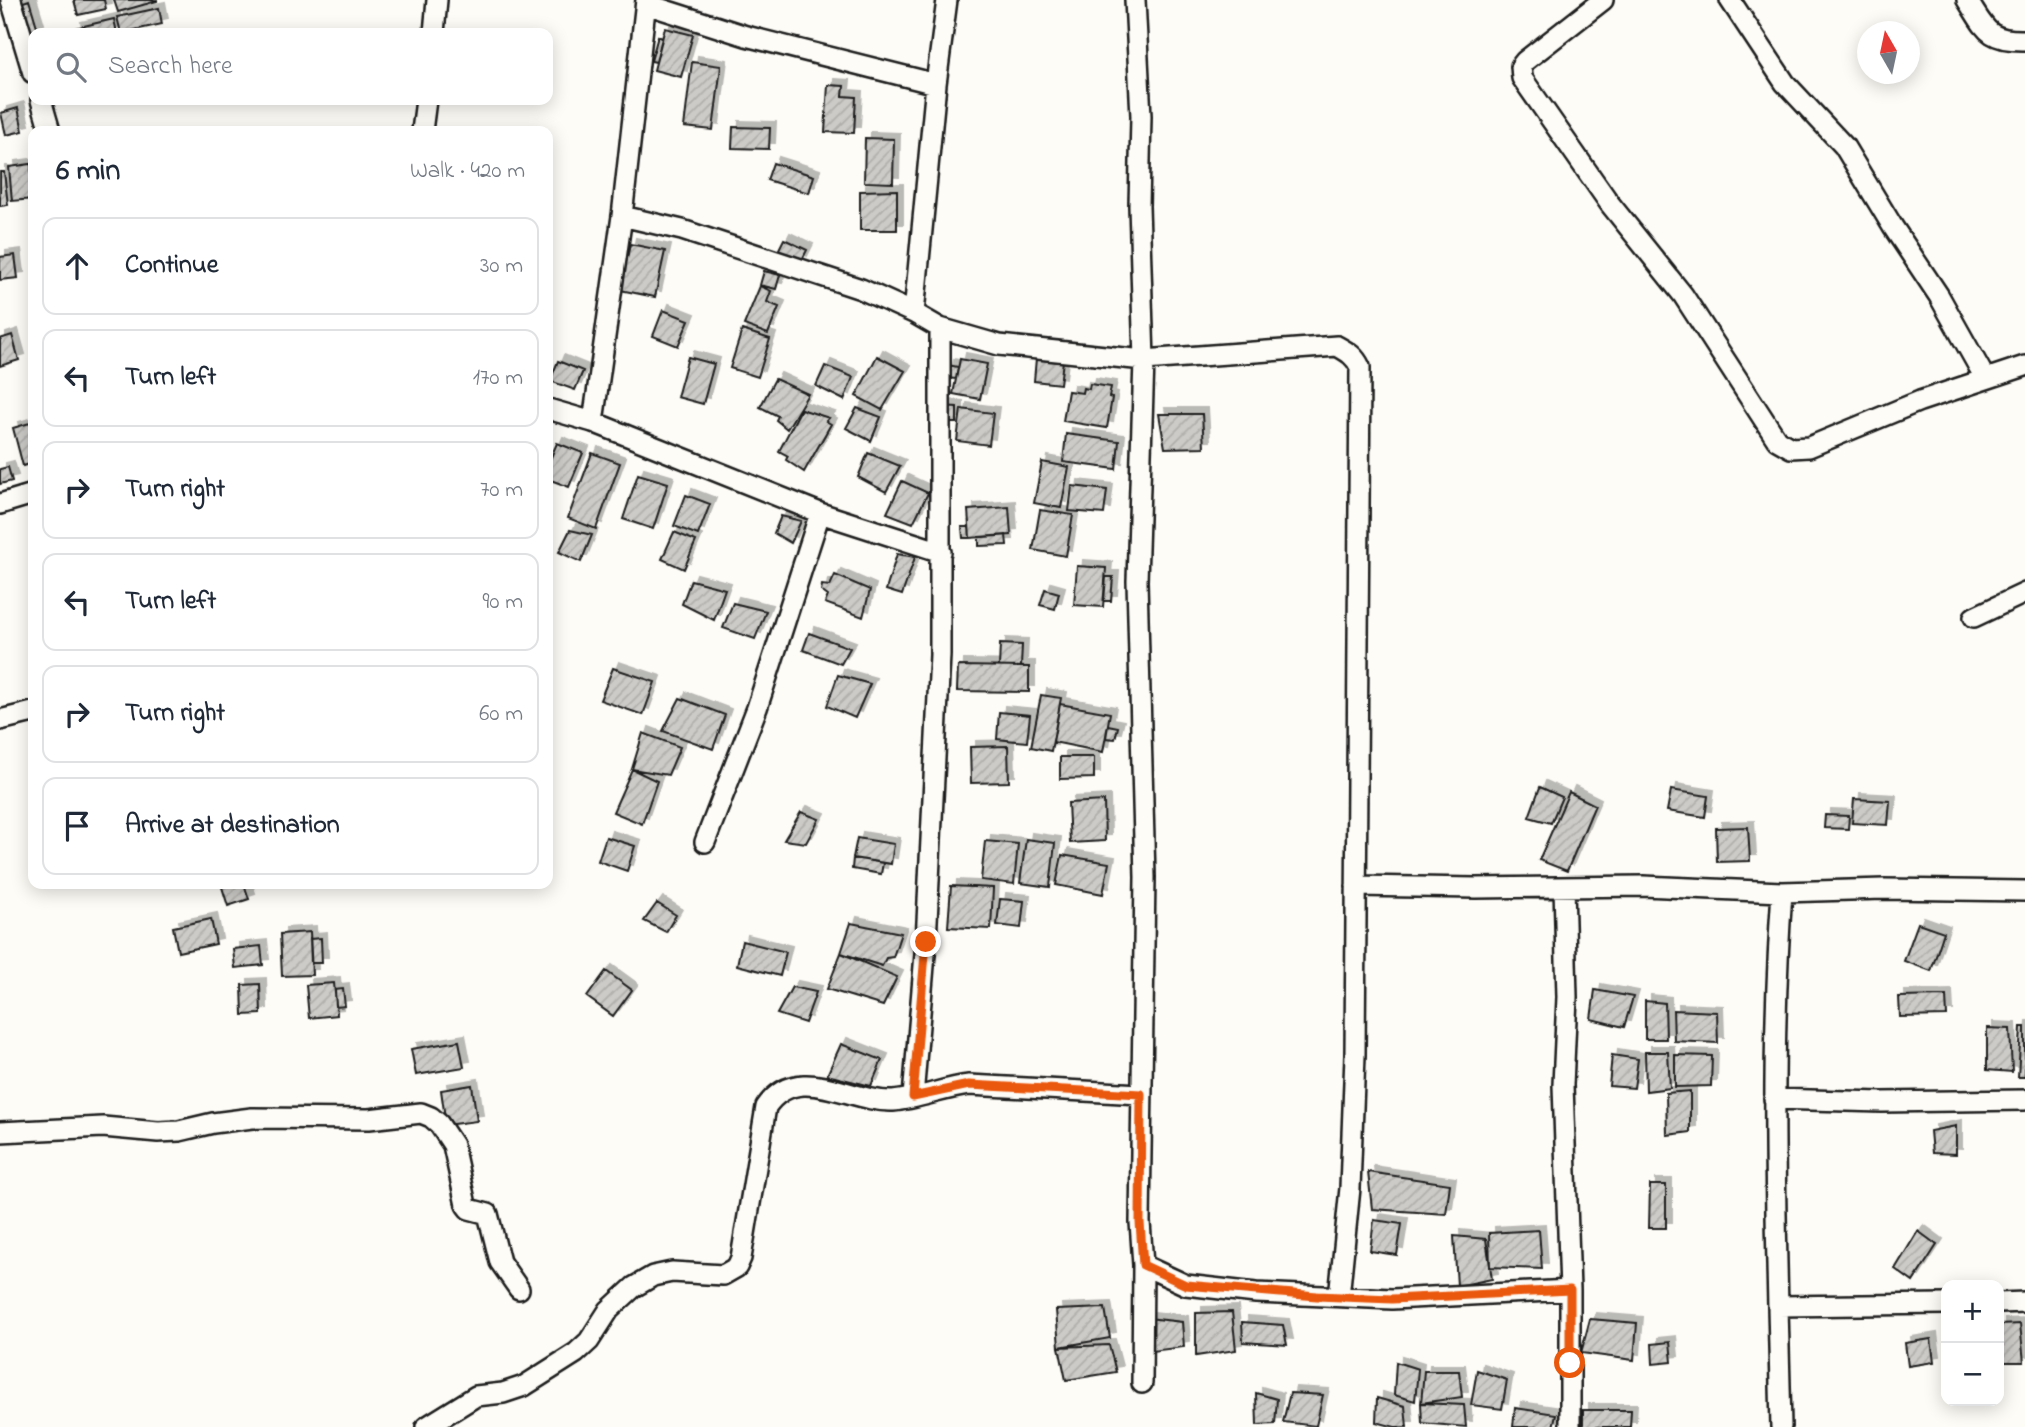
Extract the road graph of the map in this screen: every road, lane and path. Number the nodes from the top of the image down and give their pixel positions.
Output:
1 (11, 0) edge
2 (438, 0) edge
3 (947, 0) edge
4 (1135, 0) edge
5 (1603, 0) edge
6 (1730, 0) edge
7 (1967, 0) edge
8 (646, 2) edge
9 (1582, 6) edge
10 (435, 28) edge
11 (2025, 40) edge
12 (28, 56) edge
13 (936, 84) junction
14 (42, 105) edge
15 (425, 105) edge
16 (49, 126) edge
17 (423, 126) edge
18 (622, 216) junction
19 (914, 313) junction
20 (940, 328) junction
21 (1144, 360) junction
22 (2025, 366) edge
23 (1985, 378) junction
24 (553, 410) edge
25 (593, 422) junction
26 (28, 496) edge
27 (0, 504) edge
28 (820, 513) junction
29 (941, 552) junction
30 (2025, 593) edge
31 (1973, 617) dead end
32 (28, 713) edge
33 (0, 720) edge
34 (705, 842) dead end
35 (1356, 886) junction
36 (1564, 887) junction
37 (2025, 891) edge
38 (1782, 892) junction
39 (1141, 1094) junction
40 (913, 1097) junction
41 (1774, 1099) junction
42 (2025, 1100) edge
43 (0, 1132) edge
44 (1143, 1265) junction
45 (519, 1289) dead end
46 (1570, 1290) junction
47 (1339, 1297) junction
48 (2025, 1302) edge
49 (2004, 1303) edge
50 (1941, 1304) edge
51 (1778, 1306) junction
52 (1142, 1383) dead end
53 (426, 1427) edge
54 (1570, 1427) edge
55 (1780, 1427) edge

1 - 12 street
2 - 10 street
3 - 13 street
4 - 21 street
5 - 9 street
6 - 23 street
7 - 11 street
8 - 13 street
8 - 18 street
9 - 23 street
13 - 19 street
14 - 16 street
15 - 17 street
18 - 19 street
18 - 25 street
19 - 20 street
20 - 21 street
20 - 29 street
21 - 35 street
21 - 39 street
22 - 23 street
24 - 25 street
25 - 28 street
26 - 27 street
28 - 29 street
28 - 34 street
29 - 40 street
30 - 31 street
32 - 33 street
35 - 36 street
35 - 47 street
36 - 38 street
36 - 46 street
37 - 38 street
38 - 41 street
39 - 40 street
39 - 44 street
40 - 53 street
41 - 42 street
41 - 51 street
43 - 45 street
44 - 47 street
44 - 52 street
46 - 47 street
46 - 54 street
48 - 49 street
50 - 51 street
51 - 55 street

